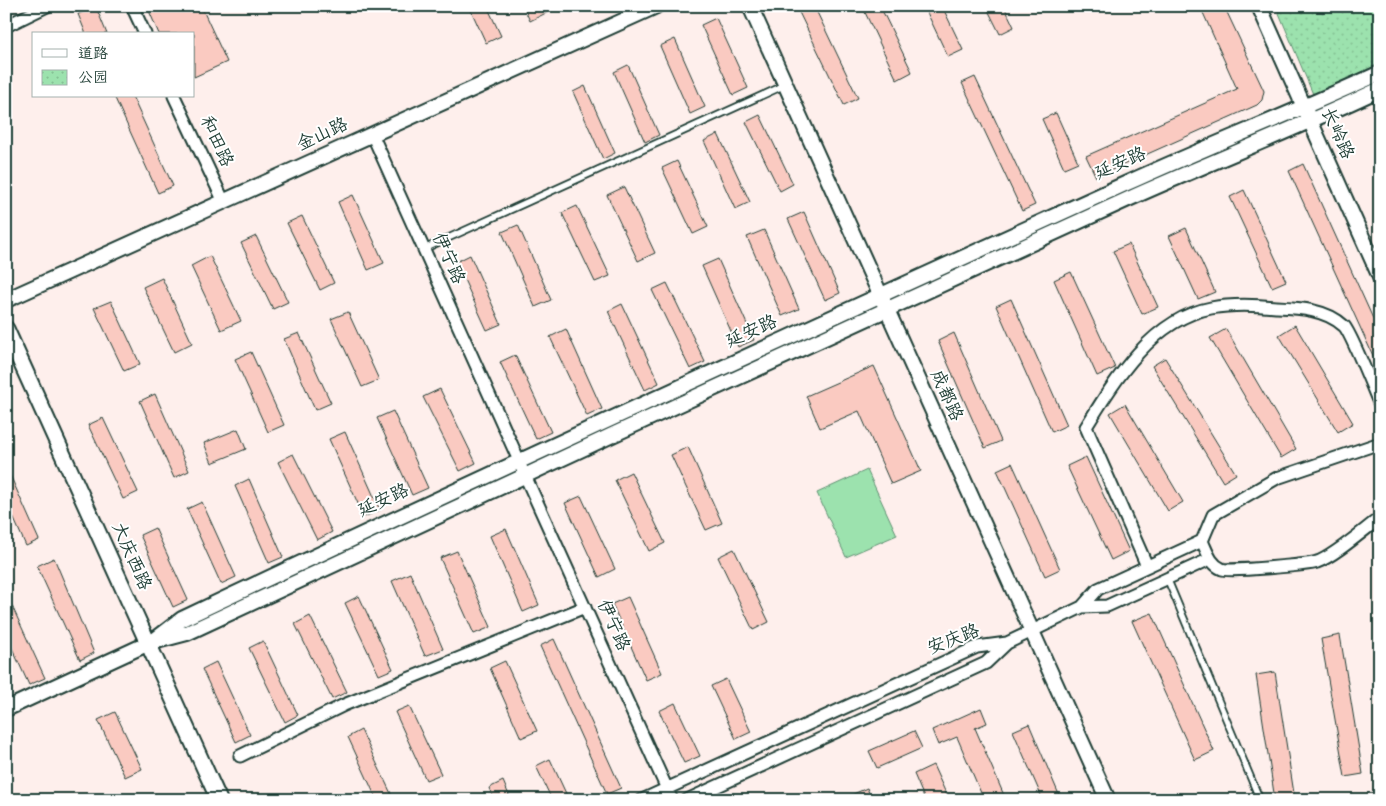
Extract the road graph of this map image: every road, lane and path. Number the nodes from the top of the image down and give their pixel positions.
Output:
1 (47, 6) edge
2 (132, 6) edge
3 (656, 6) edge
4 (750, 6) edge
5 (1259, 6) edge
6 (6, 26) edge
7 (144, 32) edge
8 (1380, 73) edge
9 (785, 85) junction
10 (1380, 89) edge
11 (175, 98) edge
12 (1304, 108) junction
13 (1310, 122) junction
14 (372, 134) junction
15 (224, 202) junction
16 (424, 249) junction
17 (1380, 277) edge
18 (879, 296) junction
19 (6, 300) edge
20 (885, 310) junction
21 (6, 330) edge
22 (1380, 405) edge
23 (1380, 443) edge
24 (516, 454) dead end
25 (523, 470) junction
26 (1380, 518) edge
27 (1202, 541) junction
28 (1210, 558) junction
29 (1147, 566) junction
30 (1167, 578) junction
31 (585, 606) junction
32 (1082, 607) junction
33 (1031, 632) junction
34 (1008, 643) junction
35 (149, 644) junction
36 (6, 709) edge
37 (240, 756) dead end
38 (667, 789) junction
39 (219, 800) edge
40 (642, 800) edge
41 (672, 800) edge
42 (687, 800) edge
43 (1108, 800) edge
44 (1260, 800) edge

1 - 6 street
2 - 7 street
3 - 14 street, 金山路
4 - 9 street, 成都路
5 - 12 street, 长岭路
8 - 12 street, 延安路
9 - 16 lane
9 - 18 street, 成都路
10 - 13 street, 延安路
11 - 15 street, 和田路
12 - 13 street, 长岭路
12 - 18 street, 延安路
13 - 17 street, 长岭路
13 - 20 street, 延安路
14 - 15 street, 金山路
14 - 16 street, 伊宁路
15 - 19 street, 金山路
16 - 24 street, 伊宁路
18 - 20 street, 成都路
18 - 35 street, 延安路
20 - 25 street, 延安路
20 - 33 street, 成都路
21 - 35 main road, 大庆西路
22 - 29 street
23 - 27 street
25 - 31 street, 伊宁路
25 - 35 street, 延安路
26 - 28 street
27 - 28 street
27 - 29 street
28 - 30 street
29 - 32 street
30 - 32 street
30 - 44 lane
31 - 37 street
31 - 38 street, 伊宁路
32 - 33 street
33 - 34 street
33 - 43 street, 成都路
34 - 38 street, 安庆路
34 - 42 street, 安庆路
35 - 36 street, 延安路
35 - 39 main road, 大庆西路
38 - 40 street, 安庆路
38 - 41 street, 伊宁路

